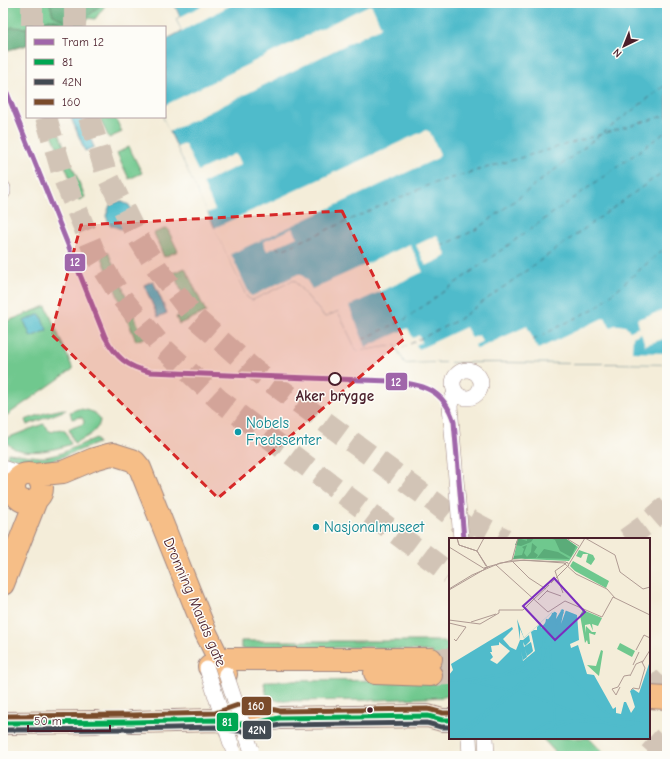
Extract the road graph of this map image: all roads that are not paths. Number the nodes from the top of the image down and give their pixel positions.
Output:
1 (3, 188) edge
2 (3, 192) edge
3 (456, 392) dead end
4 (3, 468) edge
5 (22, 489) edge
6 (461, 538) edge
7 (3, 584) edge
8 (431, 667) tunnel mouth
9 (217, 668) junction
10 (650, 697) edge
11 (667, 698) edge
12 (449, 708) edge
13 (428, 716) junction
14 (449, 720) edge
15 (96, 722) tunnel mouth
16 (132, 722) tunnel mouth
17 (3, 723) edge
18 (469, 739) edge
19 (486, 739) edge
20 (252, 752) edge
21 (234, 753) edge
22 (470, 756) edge
23 (487, 756) edge

1 - 2 street
3 - 6 street
4 - 5 street
5 - 7 highway
5 - 9 highway, Dronning Mauds gate
8 - 9 highway
9 - 20 street, Dronning Mauds gate, bridge
9 - 21 street, Dronning Mauds gate, bridge
10 - 11 highway
12 - 13 highway
13 - 14 highway
13 - 16 highway
15 - 17 highway
18 - 22 street
19 - 23 street

